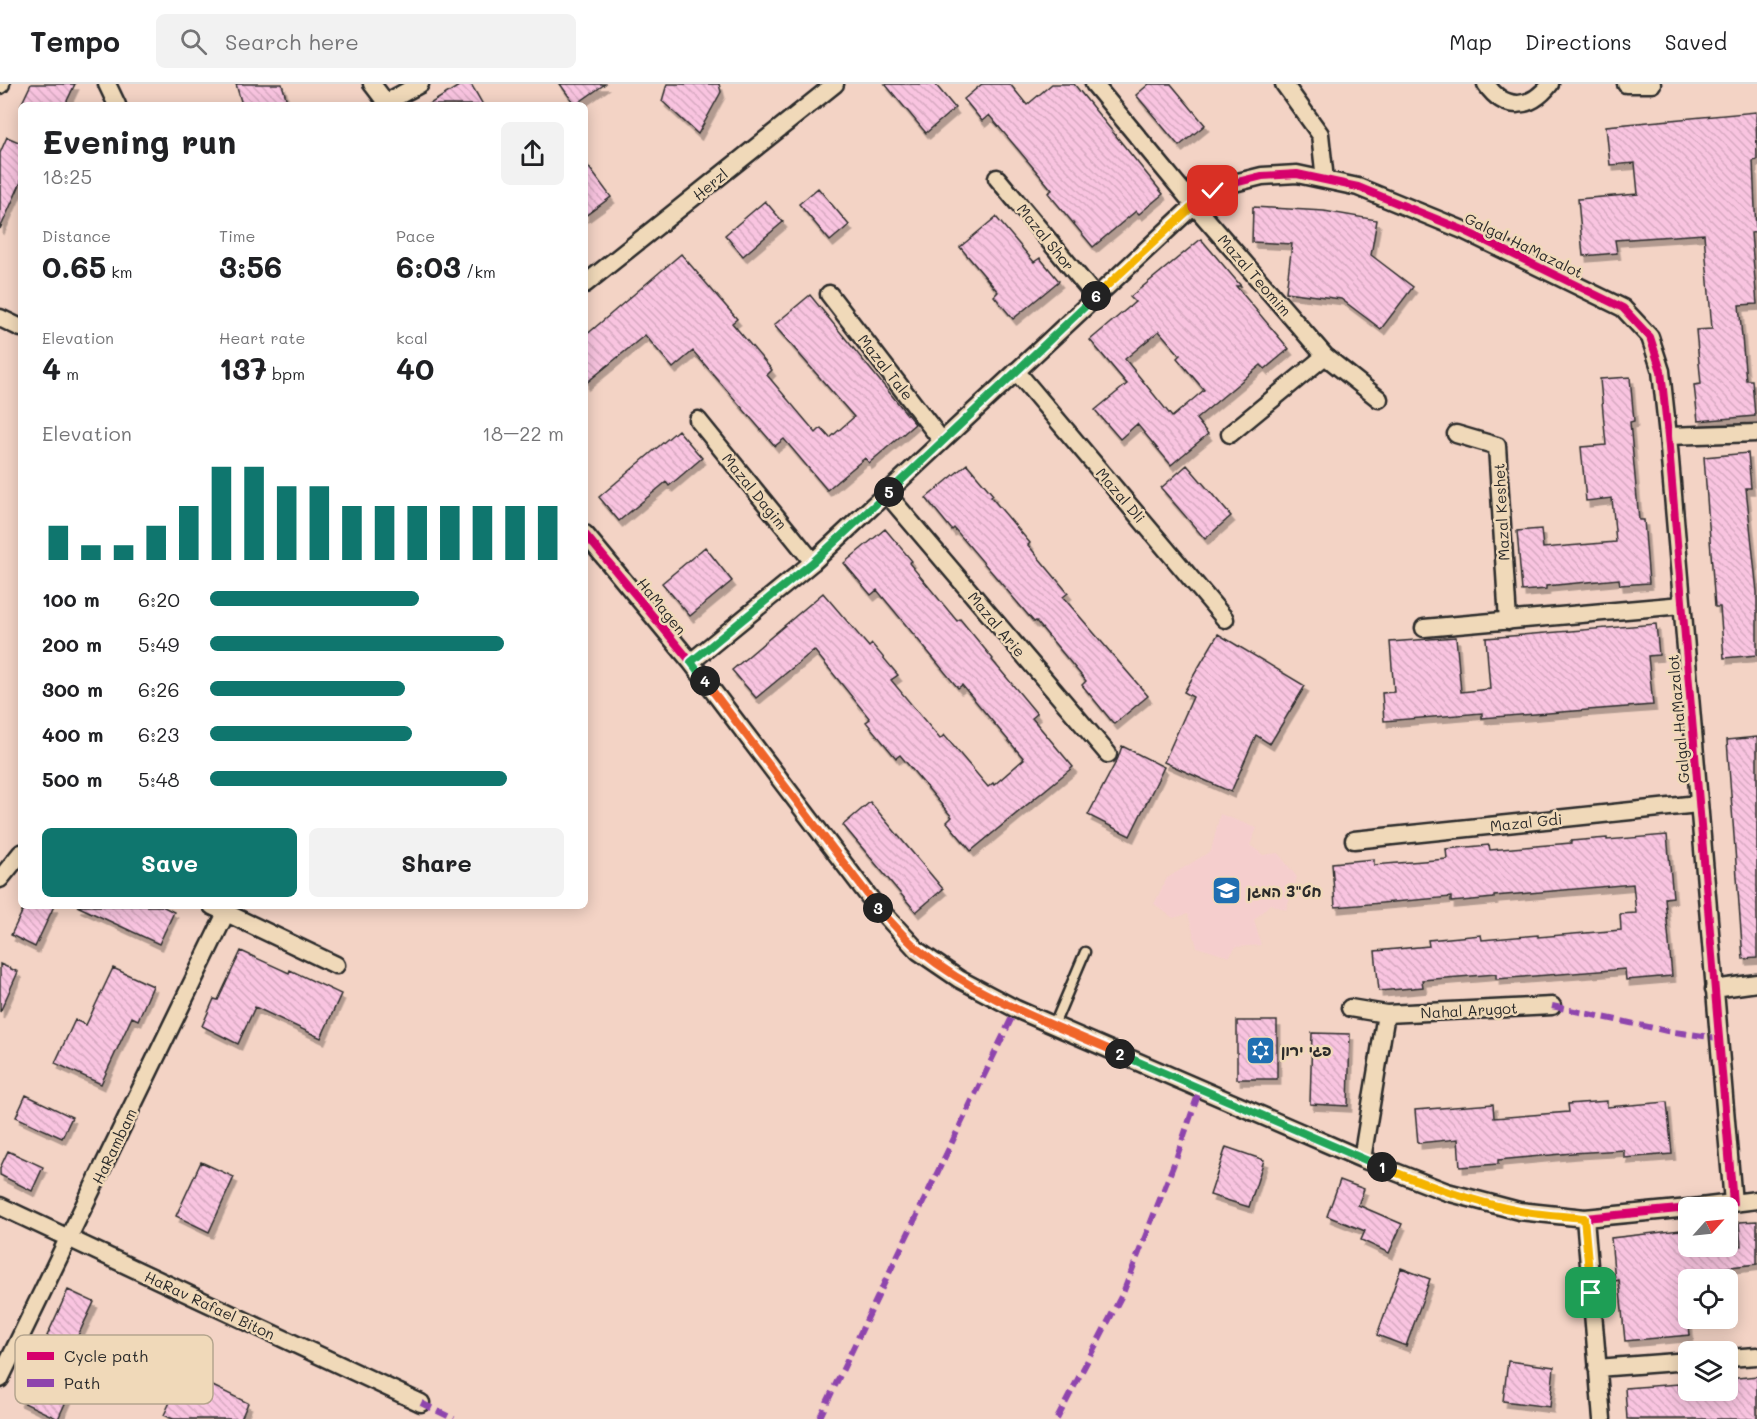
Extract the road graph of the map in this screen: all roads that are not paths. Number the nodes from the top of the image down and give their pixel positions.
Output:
1 (107, 84) edge
2 (372, 84) edge
3 (420, 84) edge
4 (836, 84) edge
5 (1094, 84) edge
6 (1284, 84) edge
7 (1486, 84) edge
8 (1550, 84) edge
9 (1626, 84) edge
10 (1652, 84) edge
11 (116, 102) edge
12 (387, 102) edge
13 (390, 102) edge
14 (997, 178) dead end
15 (1325, 180) junction
16 (1194, 205) junction
17 (588, 282) edge
18 (829, 294) dead end
19 (1095, 296) junction
20 (0, 318) edge
21 (18, 327) edge
22 (1325, 356) junction
23 (1016, 371) junction
24 (1379, 399) dead end
25 (698, 420) dead end
26 (1757, 433) edge
27 (1230, 434) dead end
28 (1456, 434) dead end
29 (1668, 436) junction
30 (942, 441) junction
31 (887, 494) junction
32 (588, 538) edge
33 (813, 562) junction
34 (1682, 605) junction
35 (1226, 620) dead end
36 (1508, 621) junction
37 (1424, 628) dead end
38 (691, 662) junction
39 (1108, 754) dead end
40 (1698, 804) junction
41 (1354, 840) dead end
42 (18, 857) edge
43 (0, 879) edge
44 (220, 909) edge
45 (1085, 952) dead end
46 (336, 965) dead end
47 (1757, 983) edge
48 (1714, 989) junction
49 (1551, 1006) dead end
50 (1350, 1008) dead end
51 (1386, 1014) junction
52 (1054, 1025) junction
53 (1362, 1159) junction
54 (1732, 1197) edge
55 (1757, 1200) edge
56 (1738, 1202) edge
57 (0, 1206) edge
58 (1678, 1209) edge
59 (1584, 1218) junction
60 (69, 1238) junction
61 (22, 1335) edge
62 (15, 1348) edge
63 (1757, 1356) edge
64 (1738, 1357) edge
65 (1678, 1362) edge
66 (1598, 1368) junction
67 (0, 1379) edge
68 (421, 1403) dead end
69 (1602, 1419) edge

1 - 11 street
2 - 12 street
3 - 13 street
4 - 17 street, Herzl
5 - 16 street, Mazal Teomim
6 - 15 street
7 - 8 street
9 - 10 street
14 - 19 street, Mazal Shor
15 - 16 street, Galgal HaMazalot
15 - 29 street, Galgal HaMazalot
16 - 19 street, Galgal HaMazalot
16 - 22 street, Mazal Teomim
18 - 30 street, Mazal Tale
19 - 23 street, Galgal HaMazalot
20 - 21 street
22 - 24 street, Mazal Teomim
22 - 27 street
23 - 30 street, Galgal HaMazalot
23 - 35 street, Mazal Dli
25 - 33 street, Mazal Dagim
26 - 29 street
28 - 36 street, Mazal Keshet
29 - 34 street, Galgal HaMazalot
30 - 31 street, Galgal HaMazalot
31 - 33 street, Galgal HaMazalot
31 - 39 street, Mazal Arie
32 - 38 street, HaMagen
33 - 38 street, Galgal HaMazalot
34 - 36 street
34 - 40 street, Galgal HaMazalot
36 - 37 street
38 - 52 street, HaMagen
40 - 41 street, Mazal Gdi
40 - 48 street, Galgal HaMazalot
42 - 43 street
44 - 46 street, HaRambam
44 - 60 street, HaRambam
45 - 52 lane
47 - 48 street
48 - 54 street, Galgal HaMazalot
49 - 51 street, Nahal Arugot
50 - 51 street, Nahal Arugot
51 - 53 street
52 - 53 street, HaMagen
53 - 59 street, HaMagen
55 - 56 street, HaMagen
57 - 60 street, HaRav Rafael Biton
58 - 59 street, HaMagen
59 - 66 street
60 - 61 street, HaRambam
60 - 68 street, HaRav Rafael Biton
62 - 67 street, HaRambam
63 - 64 street
65 - 66 street
66 - 69 street

